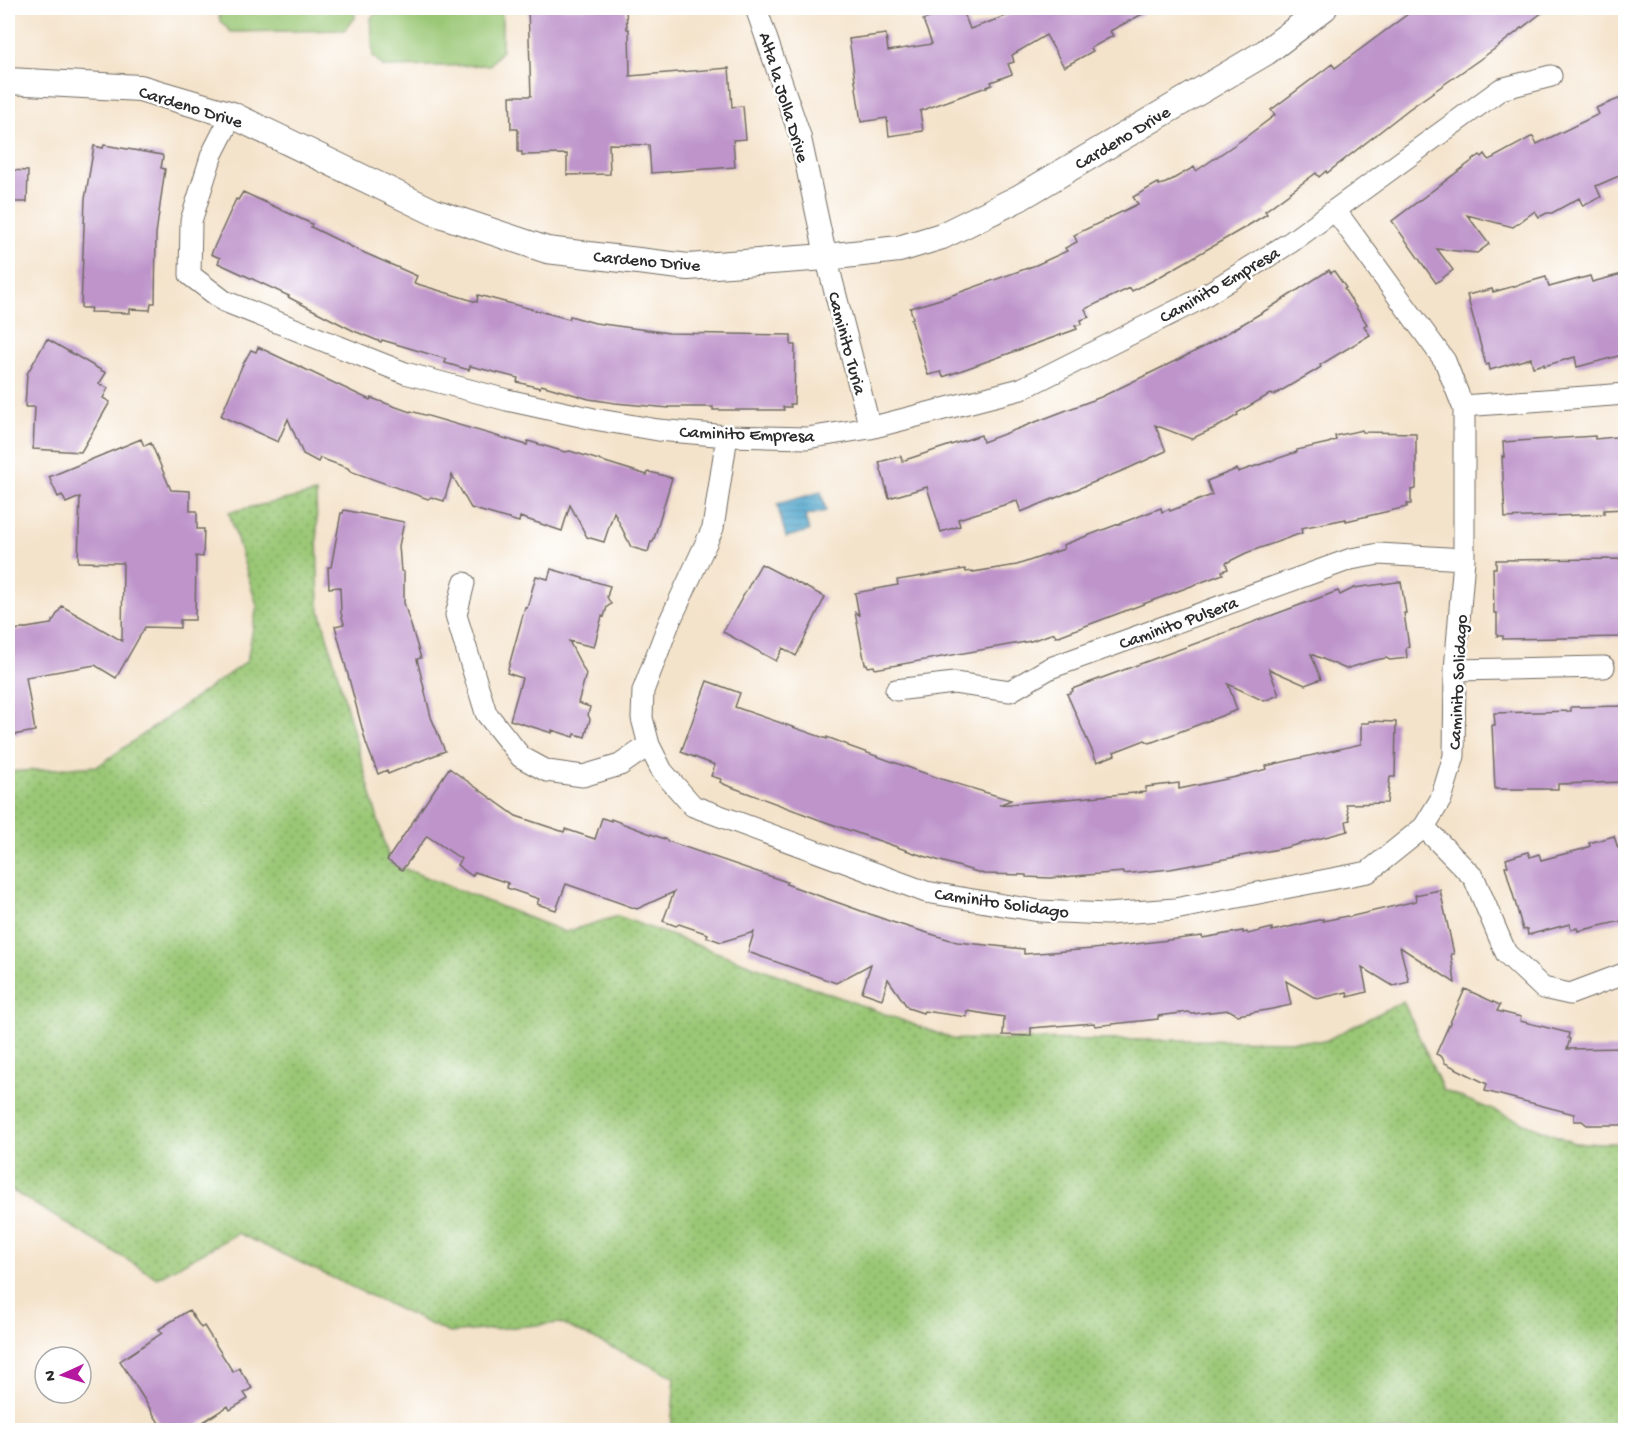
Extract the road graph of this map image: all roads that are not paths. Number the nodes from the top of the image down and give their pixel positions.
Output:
1 (1324, 8) edge
2 (763, 9) edge
3 (1551, 76) dead end
4 (8, 81) edge
5 (232, 115) junction
6 (1335, 210) junction
7 (826, 257) junction
8 (1626, 394) edge
9 (1463, 406) junction
10 (870, 428) junction
11 (727, 436) junction
12 (1464, 559) junction
13 (464, 583) dead end
14 (1604, 667) dead end
15 (1455, 670) junction
16 (896, 690) dead end
17 (649, 745) junction
18 (1424, 827) junction
19 (1626, 973) edge

1 - 7 street, Cardeno Drive
2 - 7 street, Alta la Jolla Drive
3 - 6 street, Caminito Empresa
4 - 5 street, Cardeno Drive
5 - 7 street, Cardeno Drive
5 - 11 street, Caminito Empresa
6 - 9 street, Caminito Solidago
6 - 10 street, Caminito Empresa
7 - 10 street, Caminito Turia
8 - 9 street
9 - 12 street, Caminito Solidago
10 - 11 street, Caminito Empresa
11 - 17 street, Caminito Solidago
12 - 15 street, Caminito Solidago
12 - 16 street, Caminito Pulsera
13 - 17 street
14 - 15 street
15 - 18 street, Caminito Solidago
17 - 18 street, Caminito Solidago
18 - 19 street

